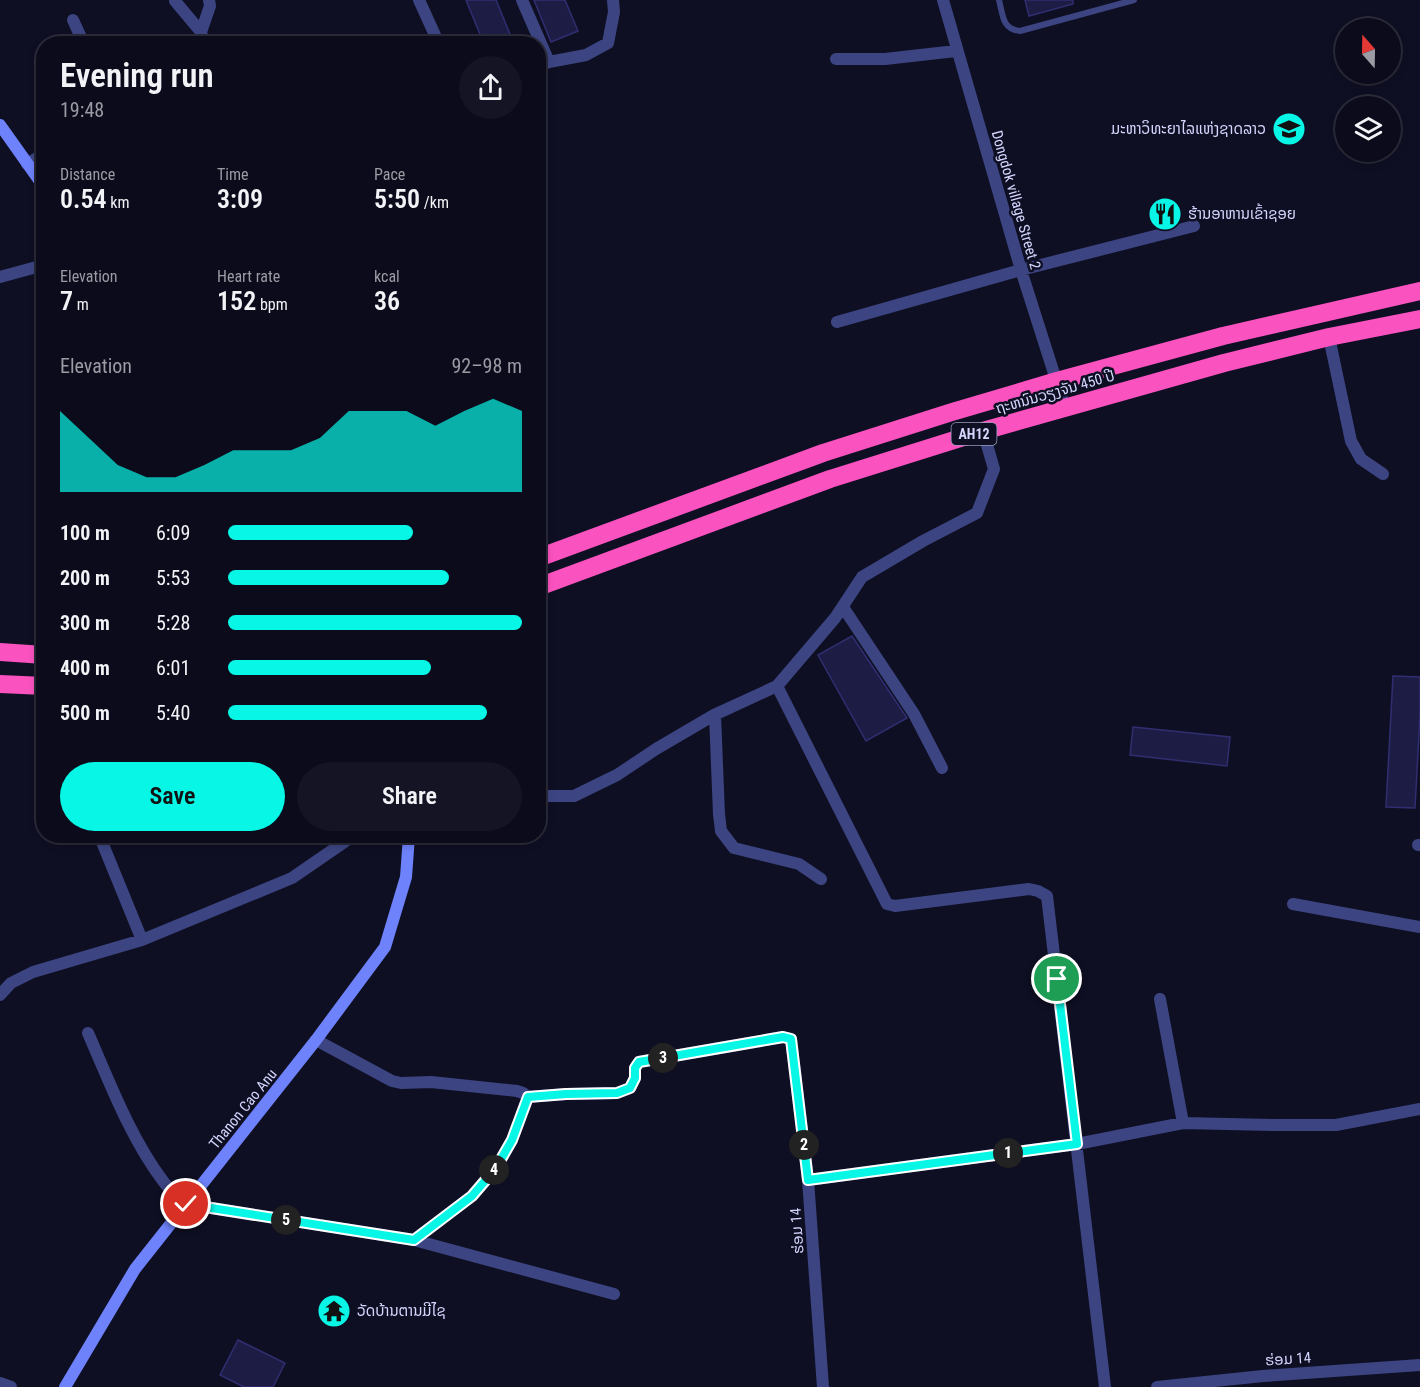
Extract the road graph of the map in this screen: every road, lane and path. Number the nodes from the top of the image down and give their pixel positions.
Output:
1 (209, 0) edge
2 (419, 0) edge
3 (522, 0) edge
4 (613, 0) edge
5 (943, 0) edge
6 (999, 0) edge
7 (1134, 0) edge
8 (175, 1) edge
9 (74, 20) dead end
10 (81, 36) edge
11 (201, 36) edge
12 (203, 36) edge
13 (436, 36) edge
14 (534, 36) edge
15 (956, 51) junction
16 (836, 59) dead end
17 (546, 64) edge
18 (0, 124) edge
19 (5, 140) edge
20 (36, 159) edge
21 (27, 164) junction
22 (36, 176) edge
23 (1194, 226) dead end
24 (36, 267) edge
25 (1021, 270) junction
26 (0, 277) edge
27 (1420, 291) edge
28 (1420, 319) edge
29 (837, 322) dead end
30 (1329, 337) junction
31 (1057, 381) junction
32 (1065, 408) junction
33 (983, 431) junction
34 (1383, 474) dead end
35 (546, 555) edge
36 (546, 583) edge
37 (843, 607) junction
38 (0, 652) edge
39 (36, 654) edge
40 (0, 684) edge
41 (36, 686) edge
42 (777, 686) junction
43 (715, 715) junction
44 (942, 768) dead end
45 (546, 796) edge
46 (102, 843) edge
47 (343, 843) edge
48 (408, 843) edge
49 (821, 879) dead end
50 (1293, 904) dead end
51 (1420, 927) edge
52 (142, 940) junction
53 (0, 995) edge
54 (1160, 999) dead end
55 (88, 1033) dead end
56 (316, 1040) junction
57 (528, 1097) junction
58 (1420, 1109) edge
59 (1183, 1123) junction
60 (1077, 1144) junction
61 (808, 1180) junction
62 (186, 1204) junction
63 (414, 1240) junction
64 (614, 1294) dead end
65 (1420, 1365) edge
66 (0, 1383) edge
67 (11, 1387) edge
68 (65, 1387) edge
69 (823, 1387) edge
70 (1105, 1387) edge
71 (1157, 1387) edge

1 - 12 street
2 - 13 street
3 - 14 street
4 - 17 street
5 - 15 street, Dongdok village Street 2
6 - 7 lane
8 - 11 street
9 - 10 street
15 - 16 street
15 - 25 street, Dongdok village Street 2
18 - 19 street
19 - 21 street
20 - 21 street
21 - 22 street
23 - 25 street
24 - 26 street
25 - 29 street
25 - 31 street, Dongdok village Street 2
27 - 31 highway, ຖະຫນົນວຽງຈັນ 450 ປີ / AH12
28 - 30 highway, ຖະຫນົນວຽງຈັນ 450 ປີ / AH12
30 - 32 highway, ຖະຫນົນວຽງຈັນ 450 ປີ / AH12
30 - 34 street
31 - 32 street, Dongdok village Street 2
31 - 35 highway, ຖະຫນົນວຽງຈັນ 450 ປີ / AH12
32 - 33 highway, ຖະຫນົນວຽງຈັນ 450 ປີ / AH12
33 - 36 highway, ຖະຫນົນວຽງຈັນ 450 ປີ / AH12
33 - 37 street
37 - 42 street
37 - 44 street
38 - 39 highway
40 - 41 highway
42 - 43 street
42 - 60 street
43 - 45 street
43 - 49 street
46 - 52 street
47 - 52 street
48 - 56 street, Thanon Cao Anu
50 - 51 street
52 - 53 street
54 - 59 street
55 - 62 street
56 - 57 street
56 - 62 street, Thanon Cao Anu
57 - 61 street, ຮ່ອມ 14
57 - 63 street
58 - 59 street
59 - 60 street
60 - 61 street
60 - 70 street
61 - 69 street, ຮ່ອມ 14
62 - 63 street
62 - 68 street, Thanon Cao Anu
63 - 64 street
65 - 71 street, ຮ່ອມ 14
66 - 67 street

